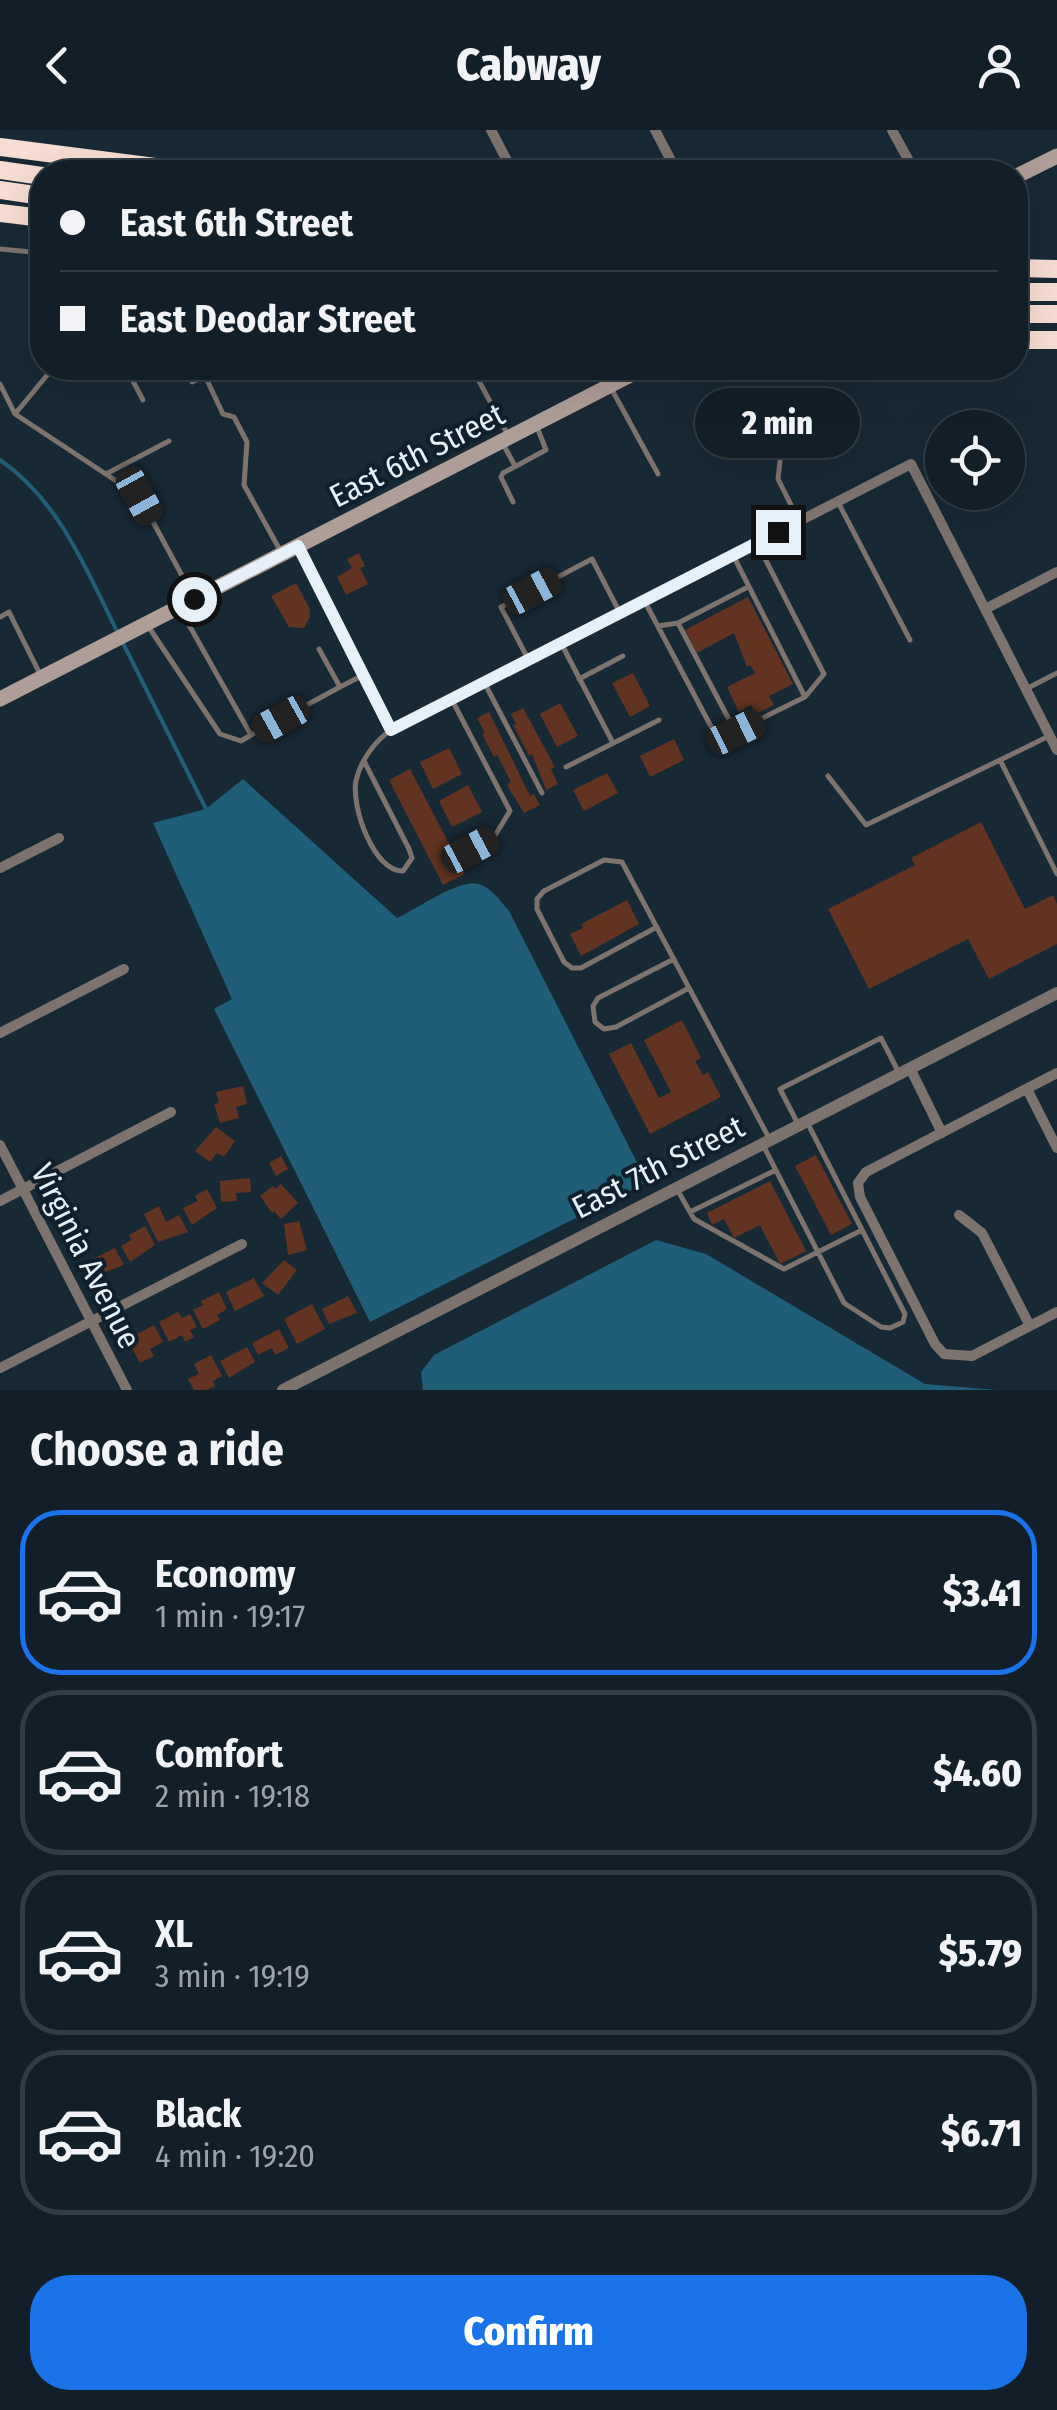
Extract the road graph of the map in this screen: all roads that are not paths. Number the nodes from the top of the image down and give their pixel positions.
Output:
1 (491, 130) edge
2 (655, 130) edge
3 (892, 130) edge
4 (0, 147) edge
5 (1057, 156) edge
6 (101, 160) edge
7 (507, 160) edge
8 (671, 160) edge
9 (908, 160) edge
10 (0, 170) edge
11 (1028, 170) edge
12 (30, 174) edge
13 (0, 190) edge
14 (30, 194) edge
15 (0, 248) edge
16 (30, 252) edge
17 (1028, 268) edge
18 (1057, 268) edge
19 (1028, 292) edge
20 (1057, 292) edge
21 (1028, 314) edge
22 (1057, 314) edge
23 (1028, 340) edge
24 (1057, 340) edge
25 (43, 380) edge
26 (132, 380) edge
27 (207, 380) edge
28 (478, 380) edge
29 (619, 380) edge
30 (0, 384) edge
31 (609, 385) junction
32 (714, 395) dead end
33 (142, 400) dead end
34 (16, 414) junction
35 (536, 424) junction
36 (506, 440) junction
37 (169, 441) dead end
38 (515, 466) junction
39 (106, 474) junction
40 (658, 474) dead end
41 (838, 501) junction
42 (513, 502) dead end
43 (799, 521) junction
44 (757, 542) junction
45 (298, 546) junction
46 (282, 554) junction
47 (733, 555) junction
48 (1057, 572) edge
49 (748, 586) junction
50 (644, 600) junction
51 (187, 603) junction
52 (985, 609) junction
53 (620, 613) junction
54 (0, 617) edge
55 (678, 623) junction
56 (143, 625) junction
57 (658, 626) junction
58 (910, 640) dead end
59 (561, 643) junction
60 (318, 649) dead end
61 (622, 656) dead end
62 (528, 659) junction
63 (1057, 673) edge
64 (363, 675) junction
65 (42, 677) junction
66 (580, 679) junction
67 (484, 682) junction
68 (340, 687) junction
69 (1026, 689) junction
70 (806, 697) junction
71 (0, 699) edge
72 (452, 699) junction
73 (658, 720) dead end
74 (391, 730) junction
75 (736, 732) junction
76 (252, 736) junction
77 (1049, 736) junction
78 (612, 743) junction
79 (1057, 750) edge
80 (1000, 760) junction
81 (364, 761) junction
82 (566, 767) dead end
83 (828, 776) dead end
84 (542, 794) dead end
85 (59, 838) dead end
86 (470, 850) dead end
87 (0, 868) edge
88 (1057, 874) edge
89 (657, 927) junction
90 (674, 959) junction
91 (124, 969) dead end
92 (690, 988) junction
93 (1057, 993) edge
94 (0, 1034) edge
95 (905, 1071) junction
96 (1057, 1073) edge
97 (1026, 1089) junction
98 (171, 1112) dead end
99 (803, 1124) junction
100 (942, 1133) junction
101 (766, 1142) junction
102 (0, 1145) edge
103 (1057, 1148) edge
104 (776, 1170) junction
105 (677, 1188) junction
106 (23, 1189) junction
107 (0, 1201) edge
108 (690, 1212) junction
109 (959, 1214) dead end
110 (862, 1230) junction
111 (242, 1244) dead end
112 (818, 1252) junction
113 (1057, 1312) edge
114 (91, 1322) junction
115 (1030, 1326) junction
116 (0, 1368) edge
117 (127, 1390) edge
118 (284, 1390) edge

1 - 7 street
2 - 8 street
3 - 9 street
4 - 6 highway
5 - 11 main road
10 - 12 highway
13 - 14 highway
15 - 16 lane
17 - 18 highway
19 - 20 highway
21 - 22 highway
23 - 24 highway
25 - 34 lane
26 - 33 lane
27 - 46 lane
28 - 36 lane
29 - 31 main road, East 6th Street
30 - 34 lane
31 - 35 main road, East 6th Street
31 - 40 lane
32 - 43 lane
34 - 39 lane
35 - 36 main road, East 6th Street
35 - 38 lane
36 - 38 lane
36 - 45 main road, East 6th Street
37 - 39 lane
38 - 42 lane
39 - 51 lane
41 - 43 street
41 - 52 street
41 - 58 lane
43 - 44 street
44 - 47 street
44 - 70 lane
45 - 46 main road, East 6th Street
45 - 64 street
46 - 51 main road, East 6th Street
47 - 49 lane
47 - 50 street
48 - 52 street
49 - 55 lane
49 - 70 lane
50 - 53 street
50 - 57 lane
51 - 56 main road, East 6th Street
51 - 76 lane
52 - 69 street
53 - 59 street
53 - 62 lane
54 - 65 lane
55 - 57 lane
55 - 75 lane
56 - 65 main road, East 6th Street
56 - 76 lane
57 - 75 lane
59 - 62 street
59 - 66 lane
60 - 68 lane
61 - 66 lane
62 - 67 street
63 - 69 lane
64 - 68 lane
64 - 74 street
65 - 71 main road, East 6th Street
66 - 78 lane
67 - 72 street
67 - 84 lane
68 - 76 lane
69 - 77 street
70 - 75 lane
72 - 74 street
72 - 86 lane
73 - 78 lane
74 - 81 lane
77 - 79 street
77 - 80 lane
78 - 82 lane
80 - 83 lane
80 - 88 lane
81 - 81 lane
85 - 87 street
89 - 89 lane
89 - 90 lane
90 - 92 lane
90 - 92 lane
91 - 94 street
92 - 101 lane
93 - 95 street, East 7th Street
95 - 99 street, East 7th Street
95 - 99 lane
95 - 100 street
96 - 97 street
97 - 100 street
97 - 103 street
98 - 106 street
99 - 101 street, East 7th Street
99 - 110 lane
100 - 115 street
101 - 104 lane
101 - 105 street, East 7th Street
102 - 106 street, Virginia Avenue
104 - 108 lane
104 - 112 lane
105 - 108 lane
105 - 118 street, East 7th Street
106 - 107 street
106 - 114 street, Virginia Avenue
108 - 112 lane
109 - 115 street
110 - 112 lane
110 - 112 lane
111 - 114 street
113 - 115 street
114 - 116 street
114 - 117 street, Virginia Avenue

